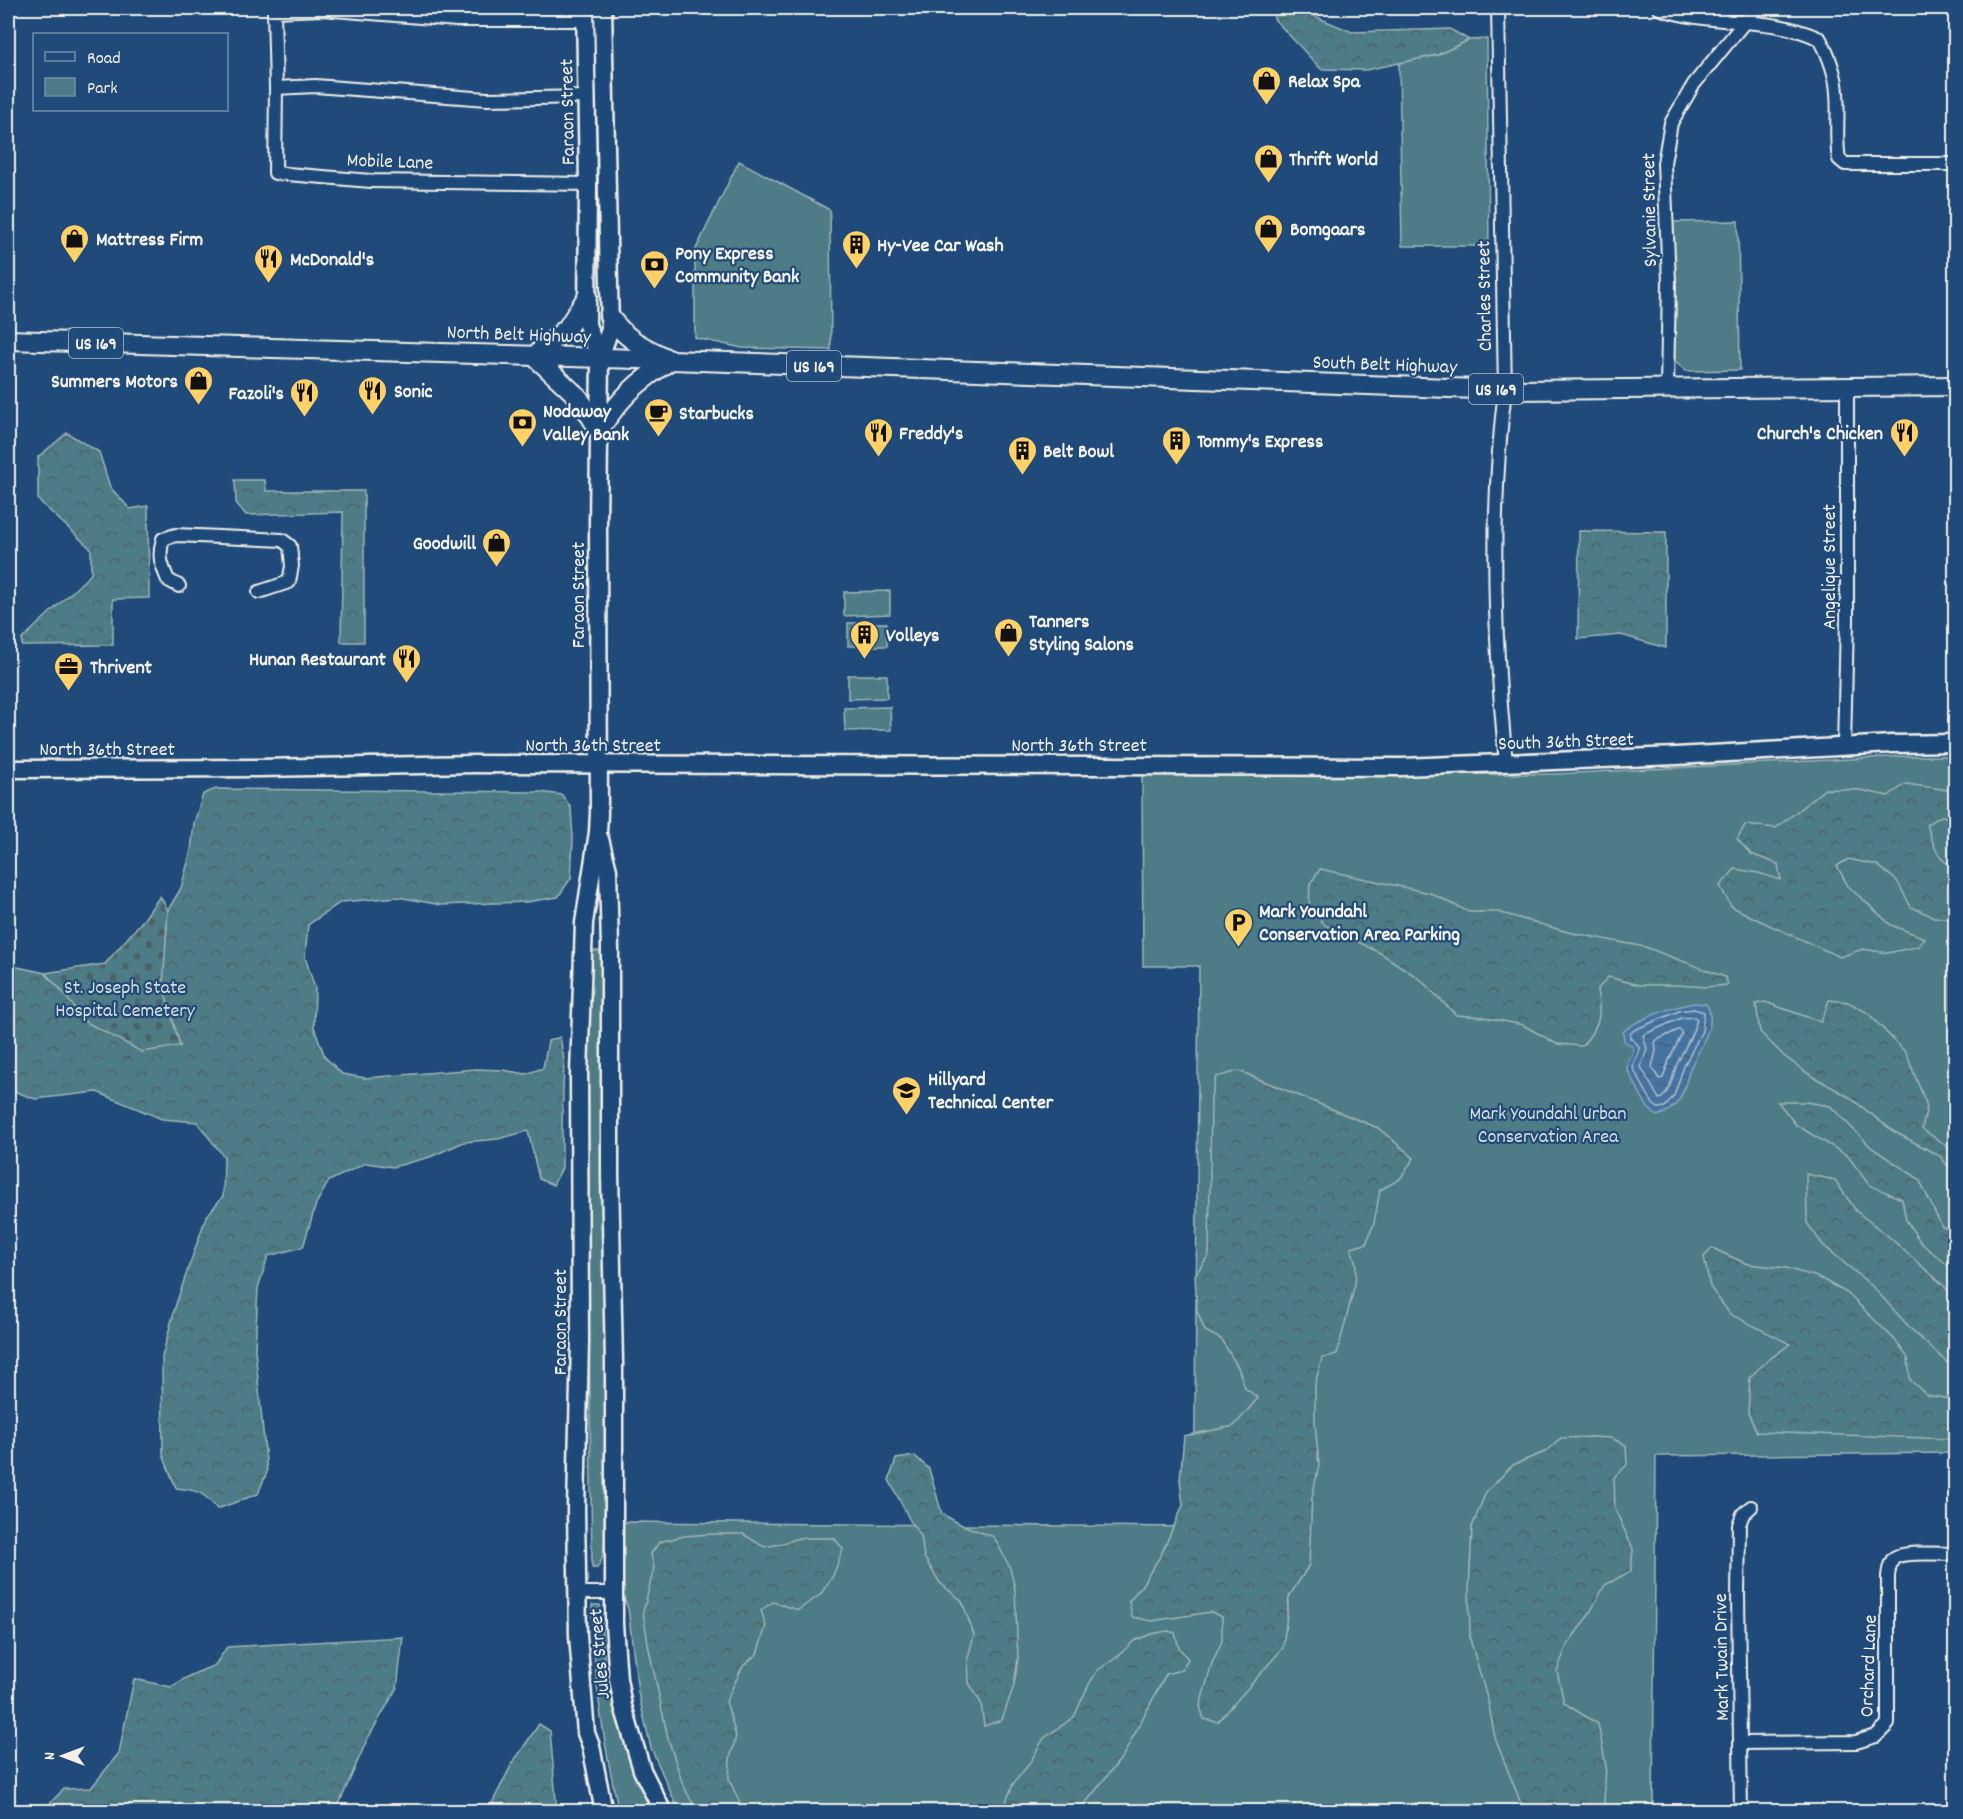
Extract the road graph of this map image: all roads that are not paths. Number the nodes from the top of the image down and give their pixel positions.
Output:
1 (603, 8) edge
2 (1498, 8) edge
3 (1659, 8) edge
4 (1756, 8) edge
5 (585, 14) edge
6 (1745, 21) junction
7 (276, 88) junction
8 (586, 97) junction
9 (1956, 164) edge
10 (588, 184) junction
11 (587, 297) junction
12 (609, 316) junction
13 (8, 340) edge
14 (534, 356) junction
15 (600, 358) junction
16 (671, 360) junction
17 (1029, 374) joint
18 (1956, 386) edge
19 (1847, 387) junction
20 (1667, 388) junction
21 (1505, 390) junction
22 (599, 430) junction
23 (179, 586) dead end
24 (260, 592) dead end
25 (1956, 743) edge
26 (1844, 746) junction
27 (1506, 763) junction
28 (598, 765) junction
29 (1178, 765) joint
30 (8, 769) edge
31 (598, 832) junction
32 (1751, 1507) dead end
33 (1956, 1554) edge
34 (577, 1593) junction
35 (614, 1593) junction
36 (1741, 1743) junction
37 (604, 1812) edge
38 (663, 1812) edge
39 (1741, 1812) edge

1 - 12 main road, Faraon Street
2 - 21 street, Charles Street
3 - 6 street
4 - 6 street, Sylvanie Street
5 - 7 street, Mobile Lane
5 - 8 main road, Faraon Street
6 - 9 street
6 - 20 street, Sylvanie Street
7 - 8 street
7 - 10 street, Mobile Lane
8 - 10 main road, Faraon Street
10 - 11 main road, Faraon Street
11 - 14 main road
11 - 15 main road, Faraon Street
12 - 15 main road, Faraon Street
12 - 16 main road
13 - 14 main road, North Belt Highway / US 169
14 - 15 main road, North Belt Highway / US 169
14 - 22 main road
15 - 16 main road, North Belt Highway / US 169
15 - 22 main road, Faraon Street
16 - 17 main road, North Belt Highway / US 169
16 - 22 main road
17 - 21 main road, South Belt Highway / US 169
18 - 19 main road, South Belt Highway / US 169
19 - 20 main road, South Belt Highway / US 169
19 - 26 street, Angelique Street
20 - 21 main road, South Belt Highway / US 169
21 - 27 street, Charles Street
22 - 28 main road, Faraon Street
23 - 24 street
25 - 26 main road, South 36th Street
26 - 27 main road, South 36th Street
27 - 29 main road, South 36th Street
28 - 29 main road, North 36th Street
28 - 30 main road, North 36th Street
28 - 31 main road, Faraon Street
31 - 34 main road, Faraon Street
31 - 35 main road, Faraon Street
32 - 36 street, Mark Twain Drive
33 - 36 street, Orchard Lane
34 - 35 street, Jules Street
34 - 37 main road, Faraon Street
35 - 38 main road, Jules Street
36 - 39 street, Mark Twain Drive

